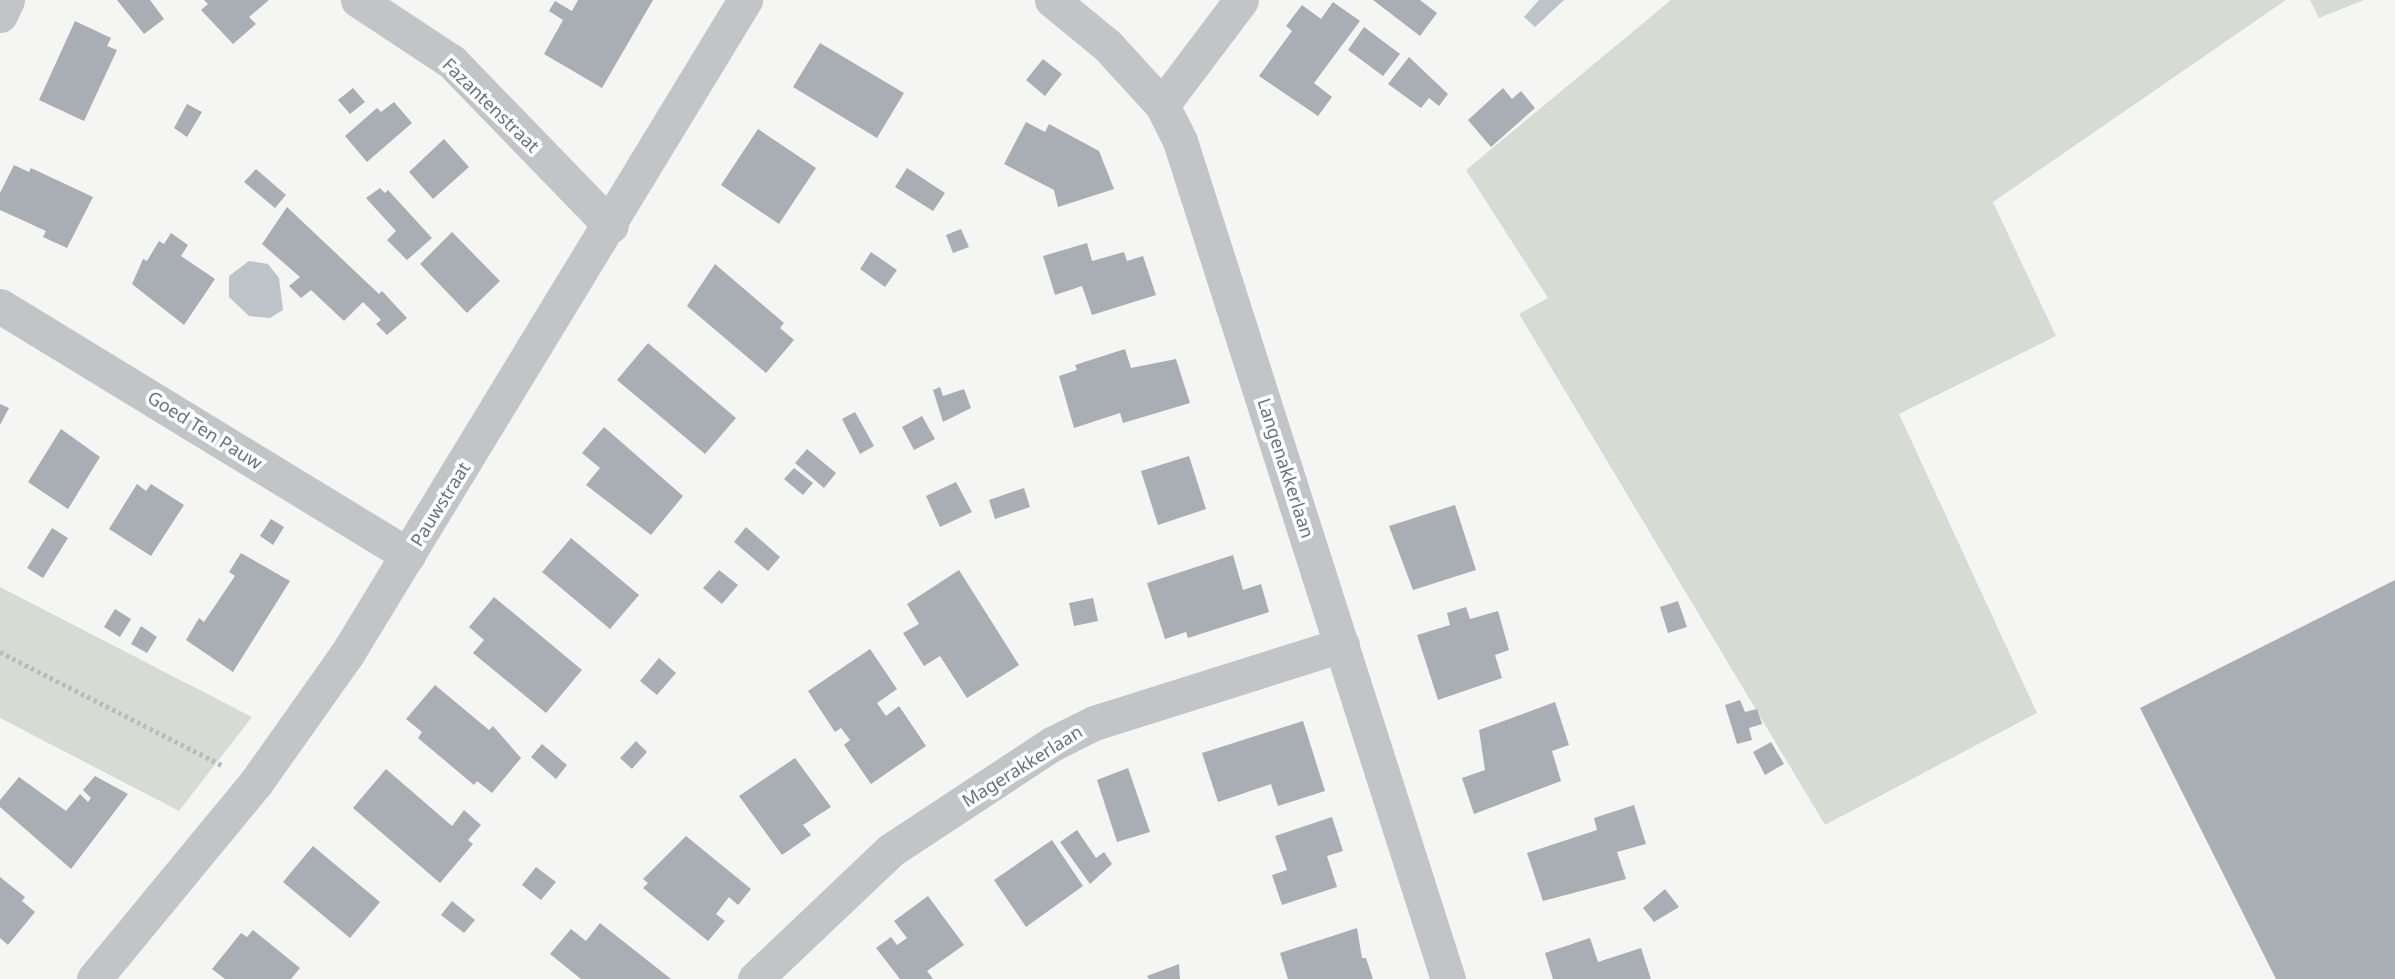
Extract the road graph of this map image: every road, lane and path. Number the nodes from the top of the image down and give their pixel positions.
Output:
1 (6, 0) edge
2 (358, 0) edge
3 (745, 0) edge
4 (1052, 0) edge
5 (1241, 0) edge
6 (0, 15) edge
7 (1161, 105) junction
8 (611, 226) junction
9 (0, 306) edge
10 (408, 555) junction
11 (1342, 645) junction
12 (0, 652) edge
13 (257, 782) junction
14 (94, 979) edge
15 (755, 979) edge
16 (1448, 979) edge

1 - 6 street
2 - 8 street, Fazantenstraat
3 - 8 street, Pauwstraat
4 - 7 street, Langenakkerlaan
5 - 7 street
7 - 11 street, Langenakkerlaan
8 - 10 street, Pauwstraat
9 - 10 street, Goed Ten Pauw
10 - 13 street, Pauwstraat
11 - 15 street, Magerakkerlaan
11 - 16 street, Langenakkerlaan
12 - 13 path
13 - 14 street, Pauwstraat

